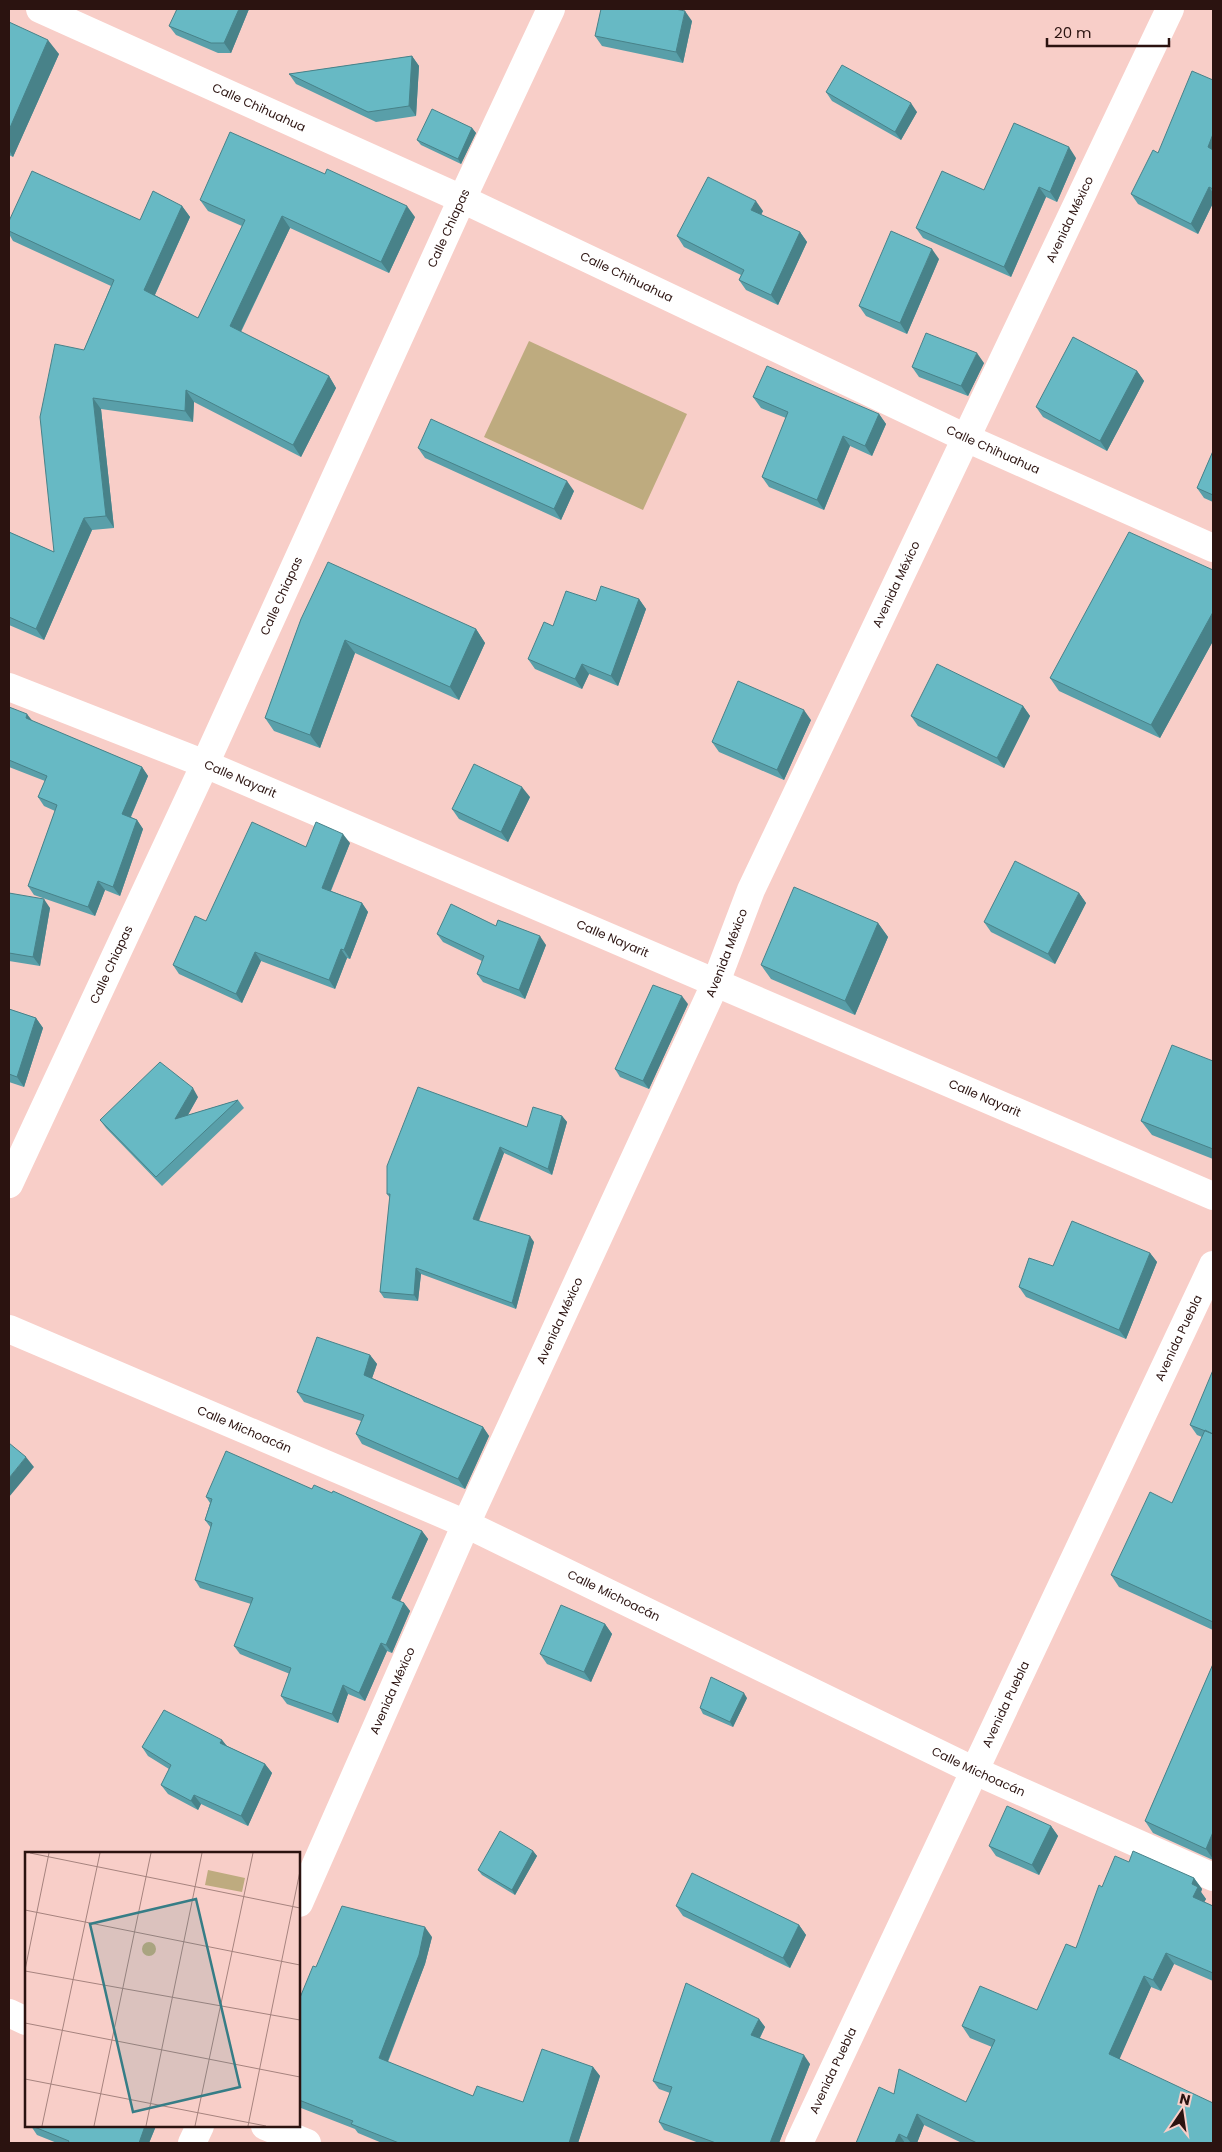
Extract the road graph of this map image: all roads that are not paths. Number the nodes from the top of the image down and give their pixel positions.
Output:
1 (40, 9) edge
2 (551, 9) edge
3 (1170, 9) edge
4 (462, 200) junction
5 (966, 438) junction
6 (1213, 548) edge
7 (9, 687) edge
8 (205, 764) junction
9 (716, 982) junction
10 (9, 1184) edge
11 (1213, 1196) edge
12 (1213, 1265) edge
13 (9, 1329) edge
14 (466, 1524) junction
15 (975, 1772) junction
16 (1213, 1877) edge
17 (300, 1901) edge
18 (9, 2013) edge
19 (25, 2021) edge
20 (200, 2127) edge
21 (267, 2127) edge
22 (192, 2143) edge
23 (307, 2143) edge
24 (799, 2143) edge

1 - 4 street, Calle Chihuahua
2 - 4 street, Calle Chiapas
3 - 5 street, Avenida México
4 - 5 street, Calle Chihuahua
4 - 8 street, Calle Chiapas
5 - 6 street, Calle Chihuahua
5 - 9 street, Avenida México
7 - 8 street, Calle Nayarit
8 - 9 street, Calle Nayarit
8 - 10 street, Calle Chiapas
9 - 11 street, Calle Nayarit
9 - 14 street, Avenida México
12 - 15 street, Avenida Puebla
13 - 14 street, Calle Michoacán
14 - 15 street, Calle Michoacán
14 - 17 street, Avenida México
15 - 16 street, Calle Michoacán
15 - 24 street, Avenida Puebla
18 - 19 street
20 - 22 street
21 - 23 street

